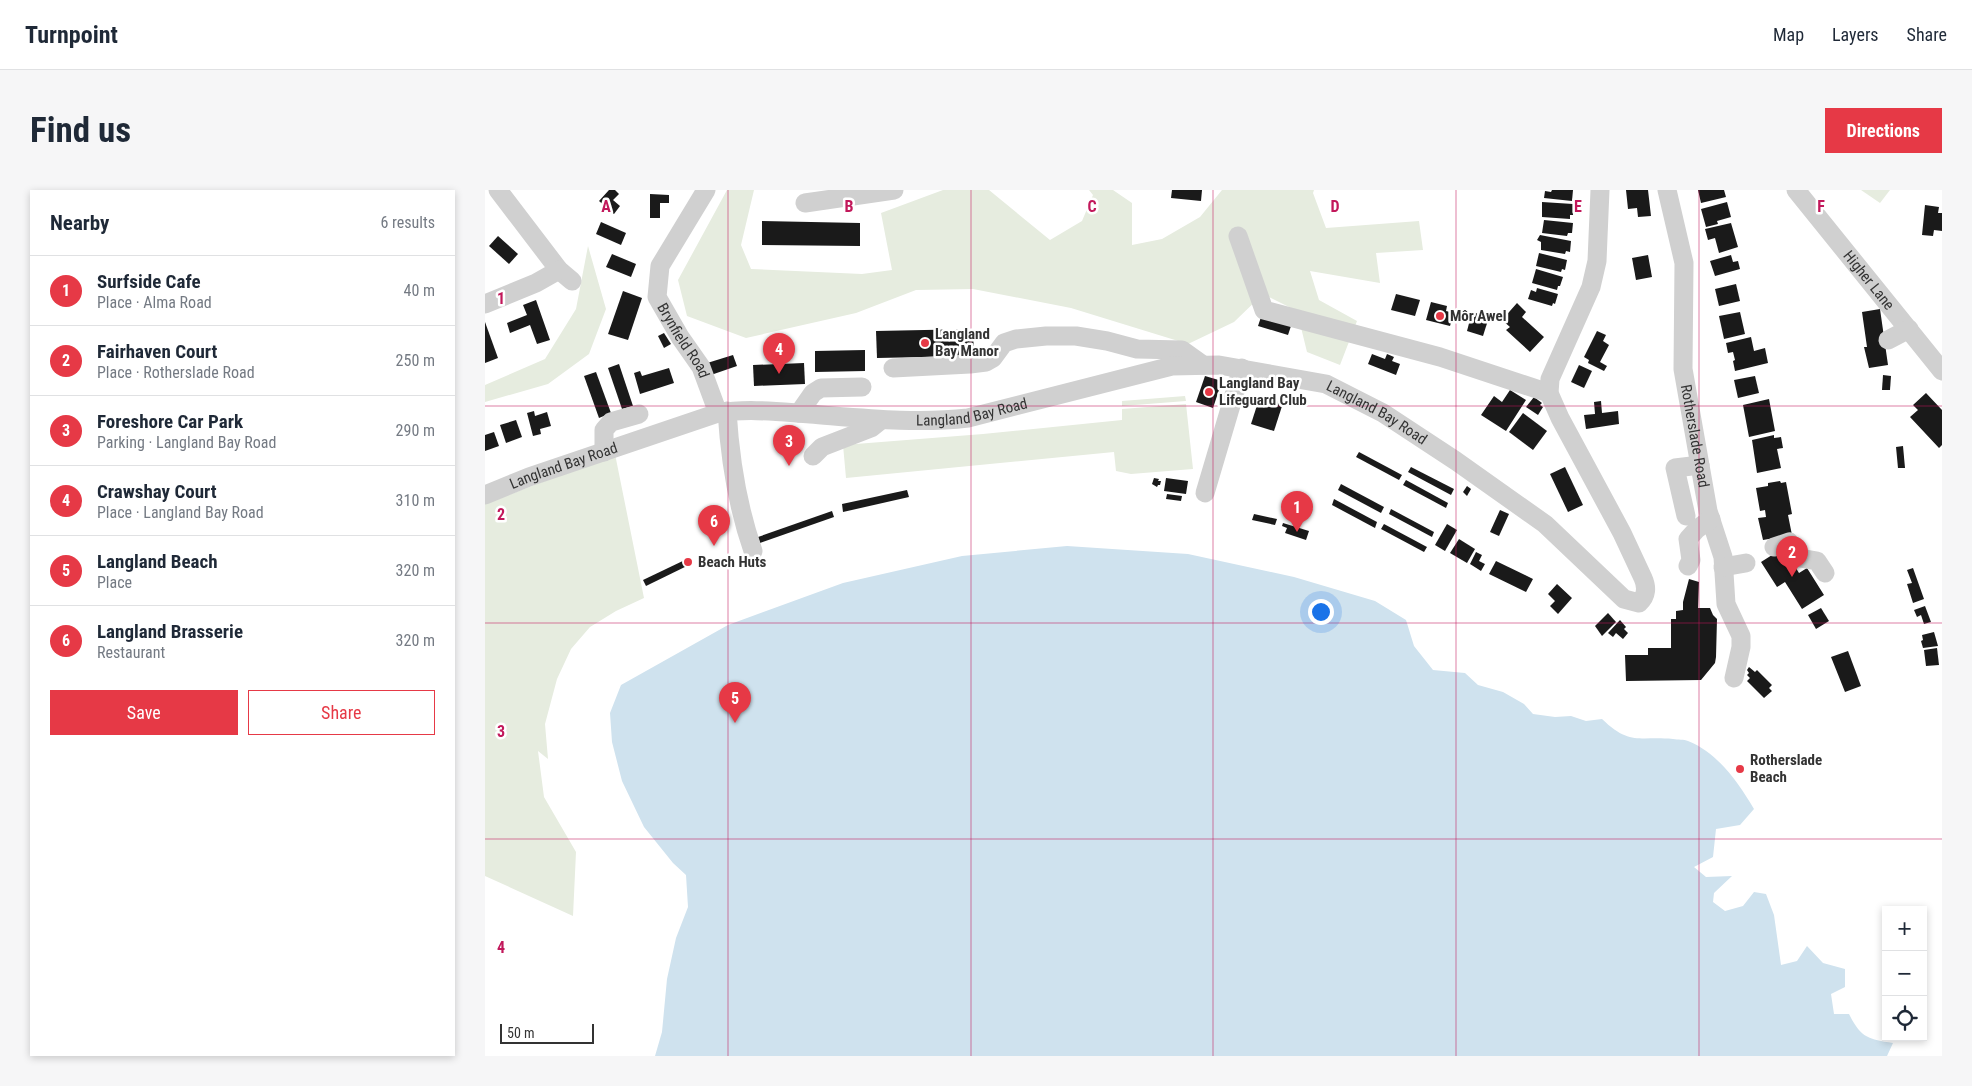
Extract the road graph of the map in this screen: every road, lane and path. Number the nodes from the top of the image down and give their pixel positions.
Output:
1 (498, 190) edge
2 (706, 190) edge
3 (894, 190) edge
4 (1600, 190) edge
5 (1667, 190) edge
6 (1797, 190) edge
7 (805, 203) dead end
8 (1239, 236) dead end
9 (485, 304) edge
10 (1909, 329) junction
11 (1888, 340) dead end
12 (1203, 365) junction
13 (893, 368) dead end
14 (1242, 368) junction
15 (1942, 371) edge
16 (862, 388) dead end
17 (1549, 393) junction
18 (723, 412) junction
19 (799, 413) junction
20 (639, 414) dead end
21 (881, 420) junction
22 (604, 452) junction
23 (813, 456) dead end
24 (1700, 465) junction
25 (1205, 493) dead end
26 (485, 495) edge
27 (1686, 516) dead end
28 (1711, 519) junction
29 (1774, 548) dead end
30 (753, 551) dead end
31 (1746, 563) dead end
32 (1688, 566) dead end
33 (1723, 567) junction
34 (1825, 573) dead end
35 (1734, 678) dead end

1 - 9 street
2 - 18 street, Brynfield Road
3 - 7 street
4 - 17 street
5 - 24 street, Rotherslade Road
6 - 10 street, Higher Lane
8 - 17 street
10 - 11 street
10 - 15 street, Higher Lane
12 - 13 street
12 - 14 street, Langland Bay Road
12 - 21 street, Langland Bay Road
14 - 17 street, Langland Bay Road
14 - 25 street
16 - 19 street
18 - 19 street, Langland Bay Road
18 - 22 street, Langland Bay Road
18 - 30 street, Brynfield Road
19 - 21 street, Langland Bay Road
20 - 22 street
21 - 23 street
22 - 26 street, Langland Bay Road
24 - 27 street
24 - 28 street, Rotherslade Road
28 - 32 street
28 - 33 street, Rotherslade Road
29 - 34 street
31 - 33 street
33 - 35 street, Rotherslade Road

